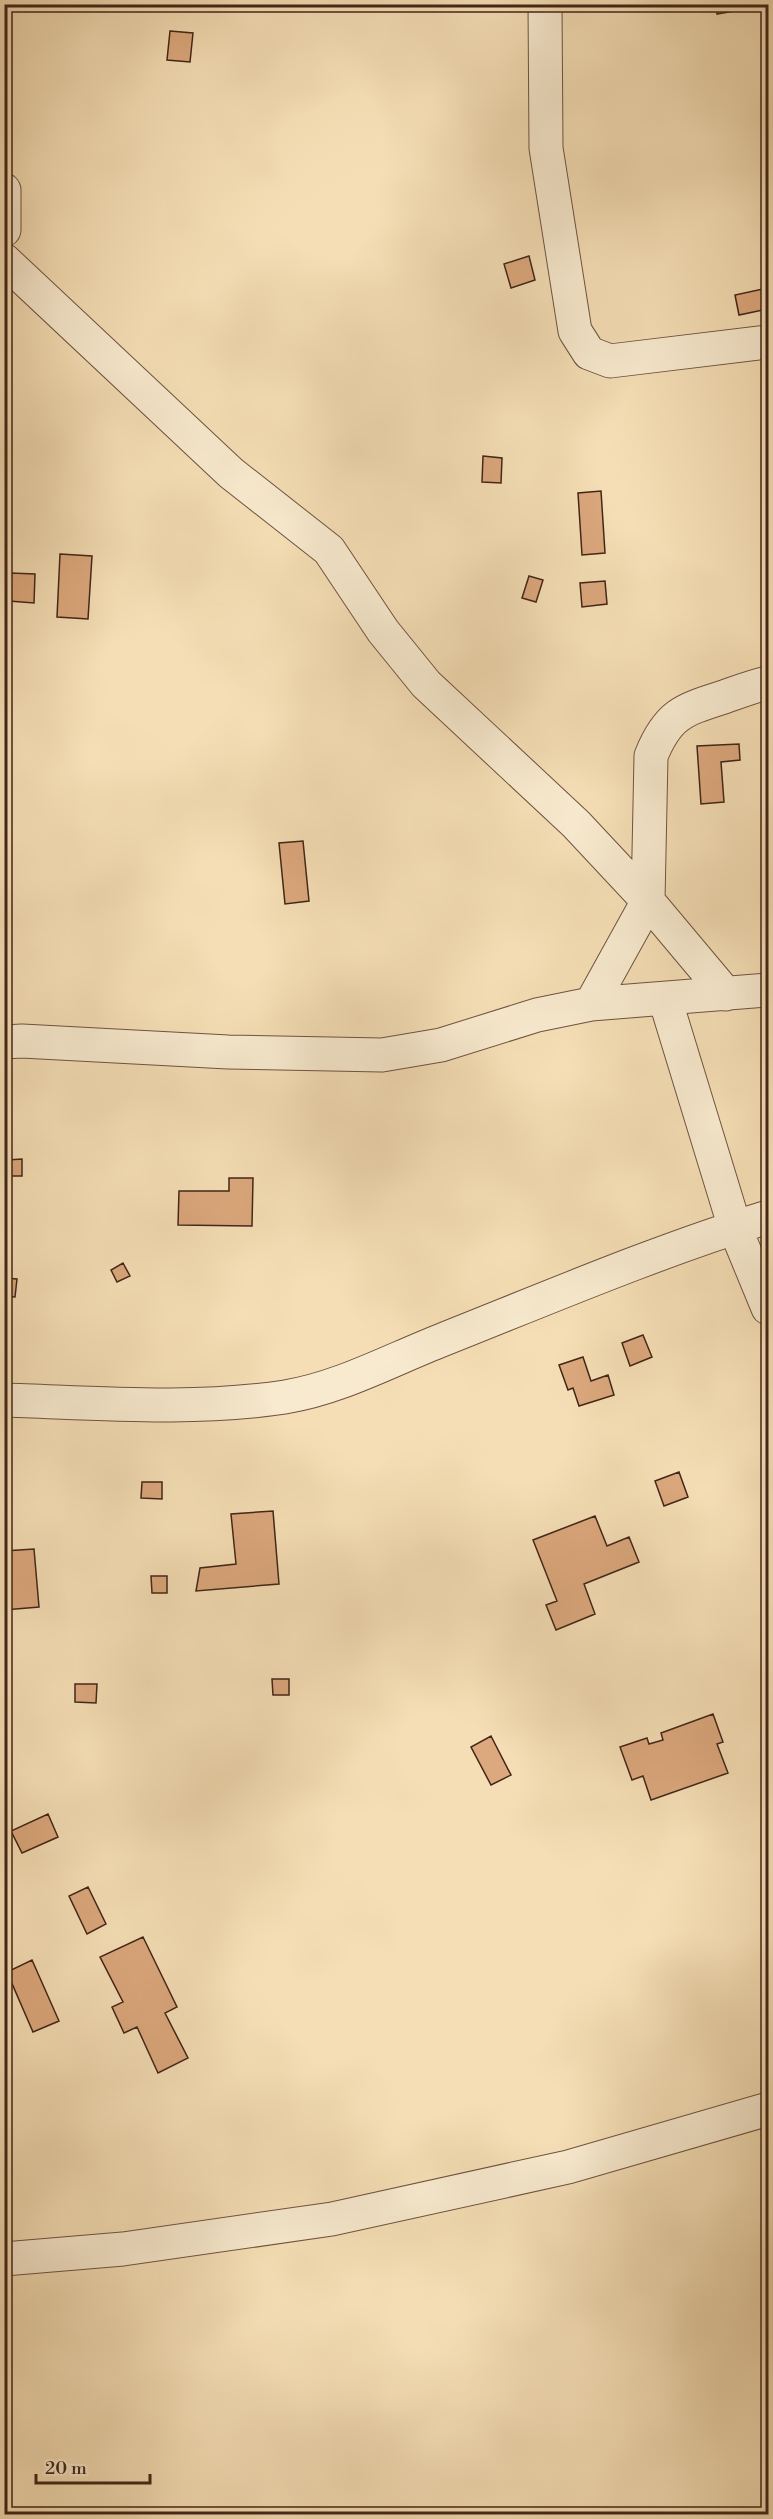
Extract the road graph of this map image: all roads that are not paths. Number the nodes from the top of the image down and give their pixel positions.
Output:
1 (545, 4) edge
2 (4, 190) edge
3 (4, 230) edge
4 (4, 260) edge
5 (768, 342) edge
6 (768, 683) edge
7 (648, 901) junction
8 (768, 990) edge
9 (726, 994) junction
10 (665, 999) junction
11 (591, 1004) junction
12 (4, 1042) edge
13 (768, 1217) edge
14 (735, 1228) junction
15 (768, 1308) edge
16 (4, 1400) edge
17 (768, 2109) edge
18 (4, 2259) edge

1 - 5 street
2 - 3 street
4 - 7 street
6 - 7 street
7 - 9 street
7 - 11 street
8 - 9 street
9 - 10 street
10 - 11 street
10 - 14 street
11 - 12 street
13 - 14 street
14 - 15 street
14 - 16 street
17 - 18 street

